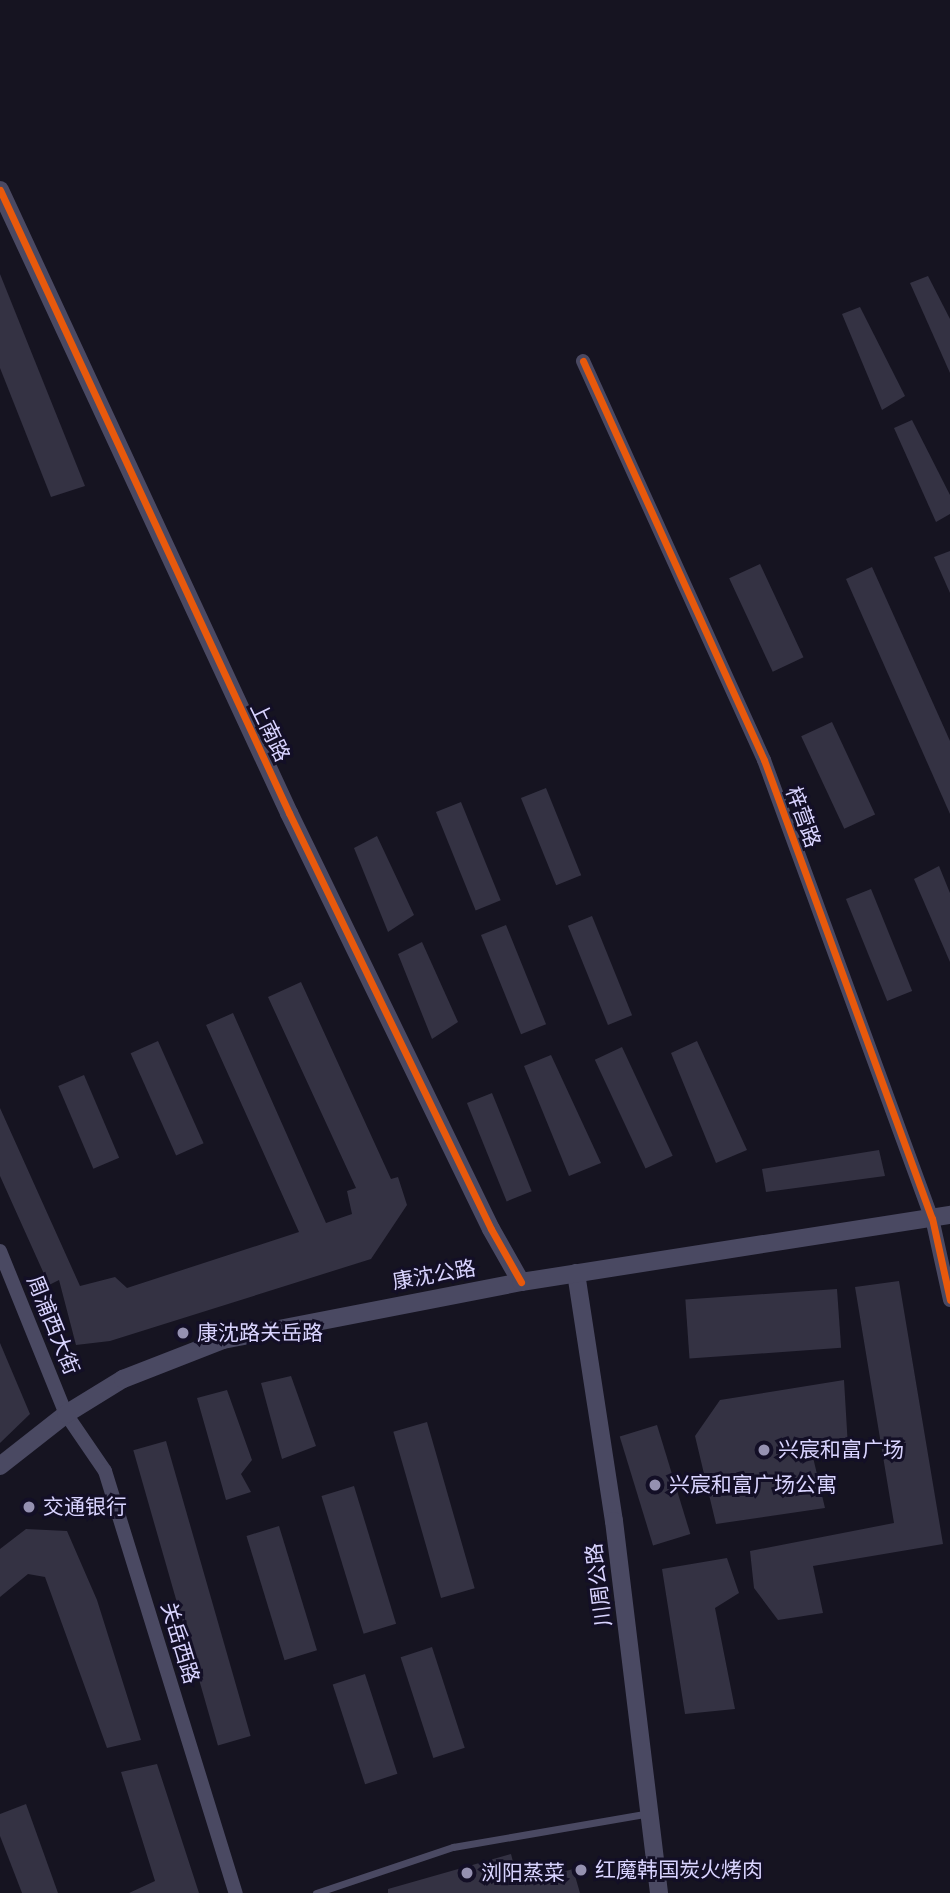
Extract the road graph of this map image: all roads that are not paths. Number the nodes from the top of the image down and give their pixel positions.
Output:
1 (0, 190) edge
2 (583, 361) dead end
3 (950, 1215) edge
4 (932, 1218) junction
5 (0, 1251) edge
6 (576, 1273) junction
7 (522, 1282) junction
8 (950, 1300) edge
9 (66, 1414) junction
10 (0, 1466) edge
11 (651, 1813) junction
12 (236, 1893) edge
13 (316, 1893) edge
14 (659, 1893) edge

1 - 7 street, 上南路
2 - 4 street, 梓营路
3 - 4 street, 康沈公路
4 - 6 street, 康沈公路
4 - 8 street, 梓营路
5 - 9 street, 周浦西大街
6 - 7 street, 康沈公路
6 - 11 street, 川周公路
7 - 9 street, 康沈公路
9 - 10 street, 康沈公路
9 - 12 street, 关岳西路
11 - 13 lane
11 - 14 street, 川周公路

